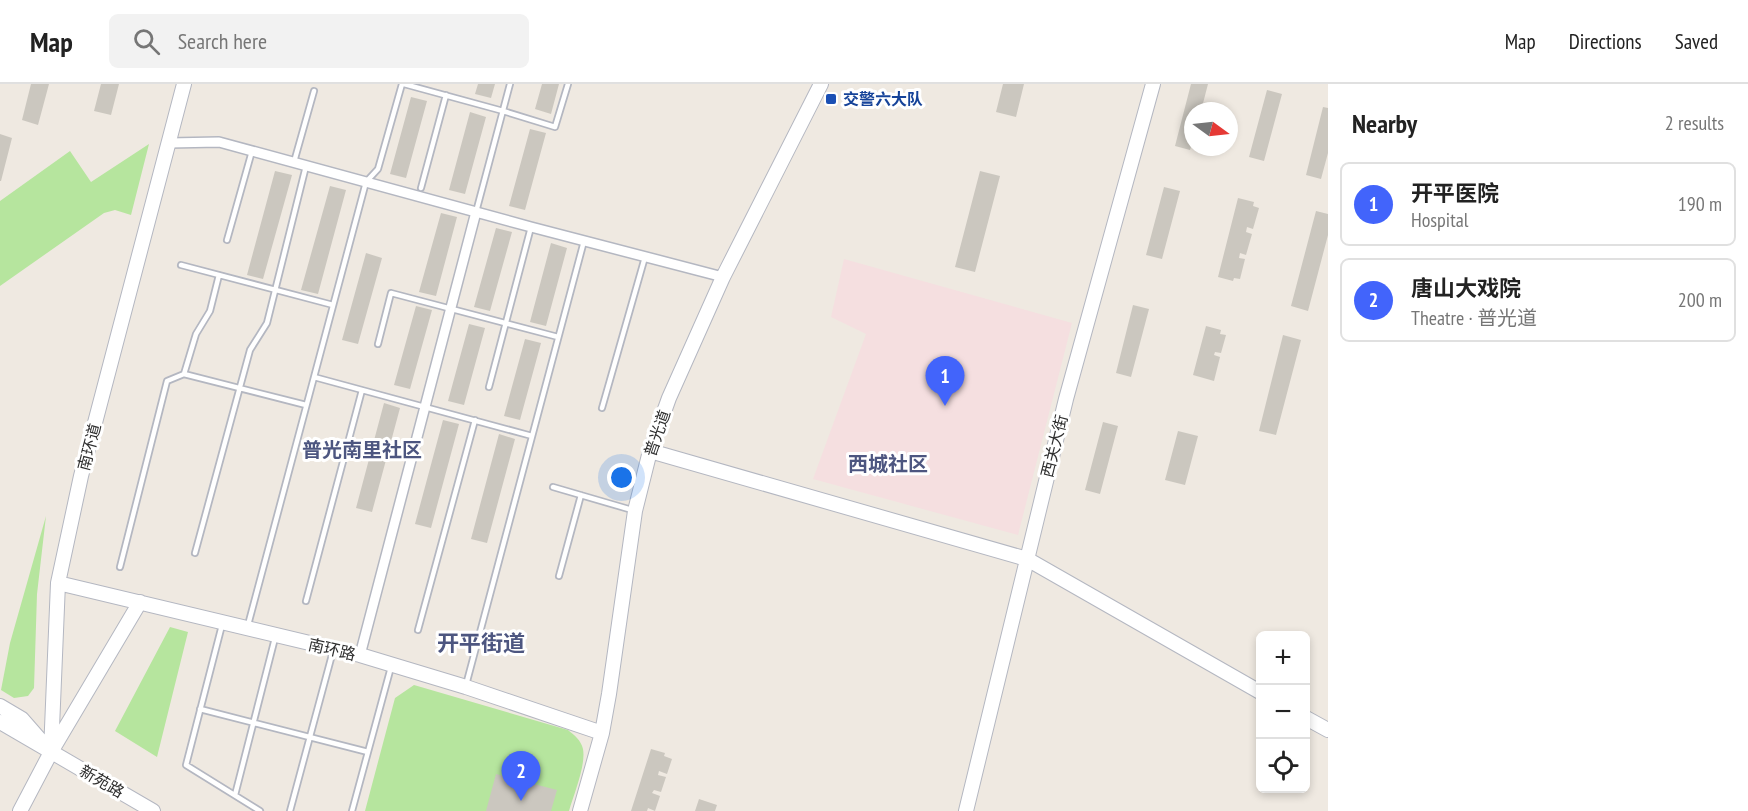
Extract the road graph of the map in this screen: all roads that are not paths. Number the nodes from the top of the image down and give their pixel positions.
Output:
1 (184, 84) edge
2 (403, 84) edge
3 (510, 84) edge
4 (568, 84) edge
5 (821, 84) edge
6 (1153, 84) edge
7 (314, 91) dead end
8 (446, 95) junction
9 (503, 111) junction
10 (169, 143) junction
11 (252, 151) junction
12 (294, 162) junction
13 (306, 166) junction
14 (366, 182) junction
15 (421, 188) dead end
16 (476, 212) junction
17 (531, 228) junction
18 (227, 240) dead end
19 (584, 241) junction
20 (645, 257) junction
21 (181, 265) dead end
22 (219, 276) junction
23 (723, 277) junction
24 (275, 290) junction
25 (333, 305) junction
26 (451, 309) junction
27 (505, 324) junction
28 (558, 338) junction
29 (378, 344) dead end
30 (184, 374) junction
31 (314, 377) junction
32 (489, 387) dead end
33 (239, 388) junction
34 (362, 390) junction
35 (306, 405) junction
36 (425, 407) junction
37 (602, 408) dead end
38 (475, 420) junction
39 (532, 436) junction
40 (650, 451) junction
41 (553, 487) dead end
42 (581, 495) junction
43 (635, 511) junction
44 (195, 553) dead end
45 (1027, 559) junction
46 (120, 567) dead end
47 (559, 576) dead end
48 (58, 583) junction
49 (306, 601) dead end
50 (140, 602) junction
51 (223, 622) junction
52 (247, 628) junction
53 (418, 630) dead end
54 (276, 636) junction
55 (334, 649) junction
56 (360, 655) junction
57 (391, 664) junction
58 (466, 687) junction
59 (1256, 690) edge
60 (0, 706) edge
61 (200, 709) junction
62 (1310, 721) edge
63 (0, 722) edge
64 (254, 723) junction
65 (1328, 730) edge
66 (602, 733) junction
67 (310, 738) junction
68 (51, 752) junction
69 (368, 752) junction
70 (235, 795) junction
71 (20, 811) edge
72 (153, 811) edge
73 (260, 811) edge
74 (290, 811) edge
75 (352, 811) edge
76 (580, 811) edge
77 (966, 811) edge

1 - 10 street, 南环道
2 - 8 lane
2 - 14 lane
3 - 9 lane
4 - 9 lane
5 - 23 street, 普光道
6 - 45 street, 西关大街
7 - 12 lane
8 - 9 lane
8 - 15 lane
9 - 16 lane
10 - 11 street
10 - 48 street, 南环道
11 - 12 street
11 - 18 lane
12 - 13 street
13 - 14 street
13 - 24 lane
14 - 16 street
14 - 25 lane
16 - 17 street
16 - 26 street
17 - 19 street
17 - 27 lane
19 - 20 street
19 - 28 lane
20 - 23 street
20 - 37 lane
21 - 22 lane
22 - 24 lane
22 - 30 lane
23 - 40 street, 普光道
24 - 25 lane
24 - 33 lane
25 - 31 lane
26 - 27 lane
26 - 29 lane
26 - 36 street
27 - 28 lane
27 - 32 lane
28 - 39 lane
30 - 33 lane
30 - 46 lane
31 - 34 lane
31 - 35 lane
33 - 35 lane
33 - 44 lane
34 - 36 lane
34 - 49 lane
35 - 52 lane
36 - 38 lane
36 - 56 street
38 - 39 lane
38 - 53 lane
39 - 58 lane
40 - 43 street, 普光道
40 - 45 street
41 - 42 lane
42 - 43 lane
42 - 47 lane
43 - 66 street, 普光道
45 - 59 street
45 - 77 street, 西关大街
48 - 50 street, 南环路
48 - 68 street, 南环道
50 - 51 street, 南环路
50 - 68 street
51 - 52 street, 南环路
51 - 61 lane
52 - 54 street, 南环路
54 - 55 street, 南环路
54 - 64 lane
55 - 56 street, 南环路
55 - 67 lane
56 - 57 street, 南环路
57 - 58 street, 南环路
57 - 69 lane
58 - 66 street, 南环路
60 - 68 street, 新苑路
61 - 64 lane
61 - 70 lane
62 - 65 street
63 - 68 street, 新苑路
64 - 67 lane
64 - 70 lane
66 - 76 street, 普光道
67 - 69 lane
67 - 74 lane
68 - 71 street, 南环道
68 - 72 street, 新苑路
69 - 75 lane
70 - 73 lane

